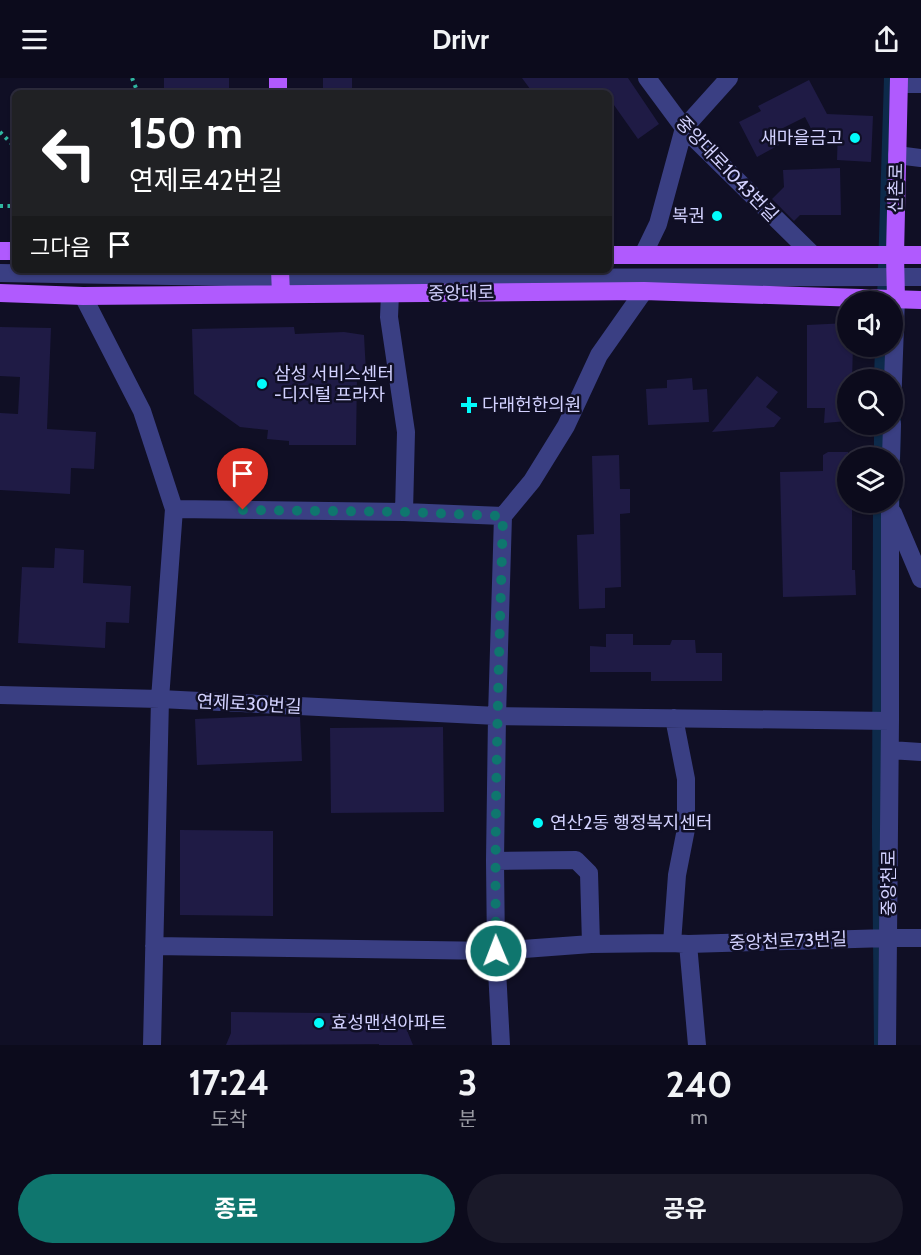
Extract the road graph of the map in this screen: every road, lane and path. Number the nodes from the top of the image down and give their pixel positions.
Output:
1 (647, 78) edge
2 (729, 78) edge
3 (899, 81) edge
4 (921, 84) edge
5 (684, 128) junction
6 (0, 132) edge
7 (12, 144) edge
8 (897, 155) junction
9 (921, 158) edge
10 (612, 255) edge
11 (644, 255) junction
12 (813, 255) junction
13 (895, 255) junction
14 (921, 255) edge
15 (0, 273) edge
16 (895, 277) junction
17 (921, 277) edge
18 (280, 281) edge
19 (644, 291) junction
20 (896, 291) edge
21 (0, 293) edge
22 (390, 294) junction
23 (83, 296) junction
24 (837, 297) edge
25 (903, 299) edge
26 (921, 300) edge
27 (174, 509) junction
28 (404, 512) junction
29 (890, 513) edge
30 (896, 513) edge
31 (503, 516) junction
32 (913, 539) edge
33 (921, 579) edge
34 (0, 695) edge
35 (160, 699) junction
36 (497, 716) junction
37 (674, 718) junction
38 (890, 721) junction
39 (890, 750) junction
40 (921, 752) edge
41 (495, 861) junction
42 (888, 938) junction
43 (921, 938) edge
44 (680, 943) junction
45 (591, 944) junction
46 (154, 946) junction
47 (496, 951) junction
48 (152, 1045) edge
49 (501, 1045) edge
50 (697, 1045) edge
51 (887, 1045) edge

1 - 5 street, 중앙대로1043번길
2 - 5 street
3 - 4 street
3 - 8 main road, 신촌로
5 - 11 street
5 - 12 street, 중앙대로1043번길
6 - 7 path
8 - 9 street
8 - 13 main road, 신촌로
10 - 11 main road
11 - 12 main road
12 - 13 main road
13 - 14 main road
13 - 16 main road, 신촌로
15 - 18 street
16 - 17 street
16 - 18 street
16 - 20 main road, 신촌로
18 - 22 main road, 중앙대로
18 - 23 main road, 중앙대로
19 - 22 main road, 중앙대로
19 - 24 main road, 중앙대로
19 - 31 street
21 - 23 main road, 중앙대로
22 - 28 street
23 - 27 street
25 - 26 main road, 중앙대로
27 - 28 street
27 - 35 street
28 - 31 street
29 - 38 street, 중앙천로
30 - 32 street
31 - 36 street
32 - 33 street
34 - 35 street, 연제로30번길
35 - 36 street, 연제로30번길
35 - 46 street
36 - 37 street, 연제로30번길
36 - 41 street
37 - 38 street
37 - 44 street
38 - 39 street, 중앙천로
39 - 40 street
39 - 42 street, 중앙천로
41 - 45 street
41 - 47 street
42 - 43 street, 중앙천로73번길
42 - 44 street, 중앙천로73번길
42 - 51 street, 중앙천로
44 - 45 street, 중앙천로73번길
44 - 50 street
45 - 47 street, 중앙천로73번길
46 - 47 street, 중앙천로73번길
46 - 48 street
47 - 49 street

